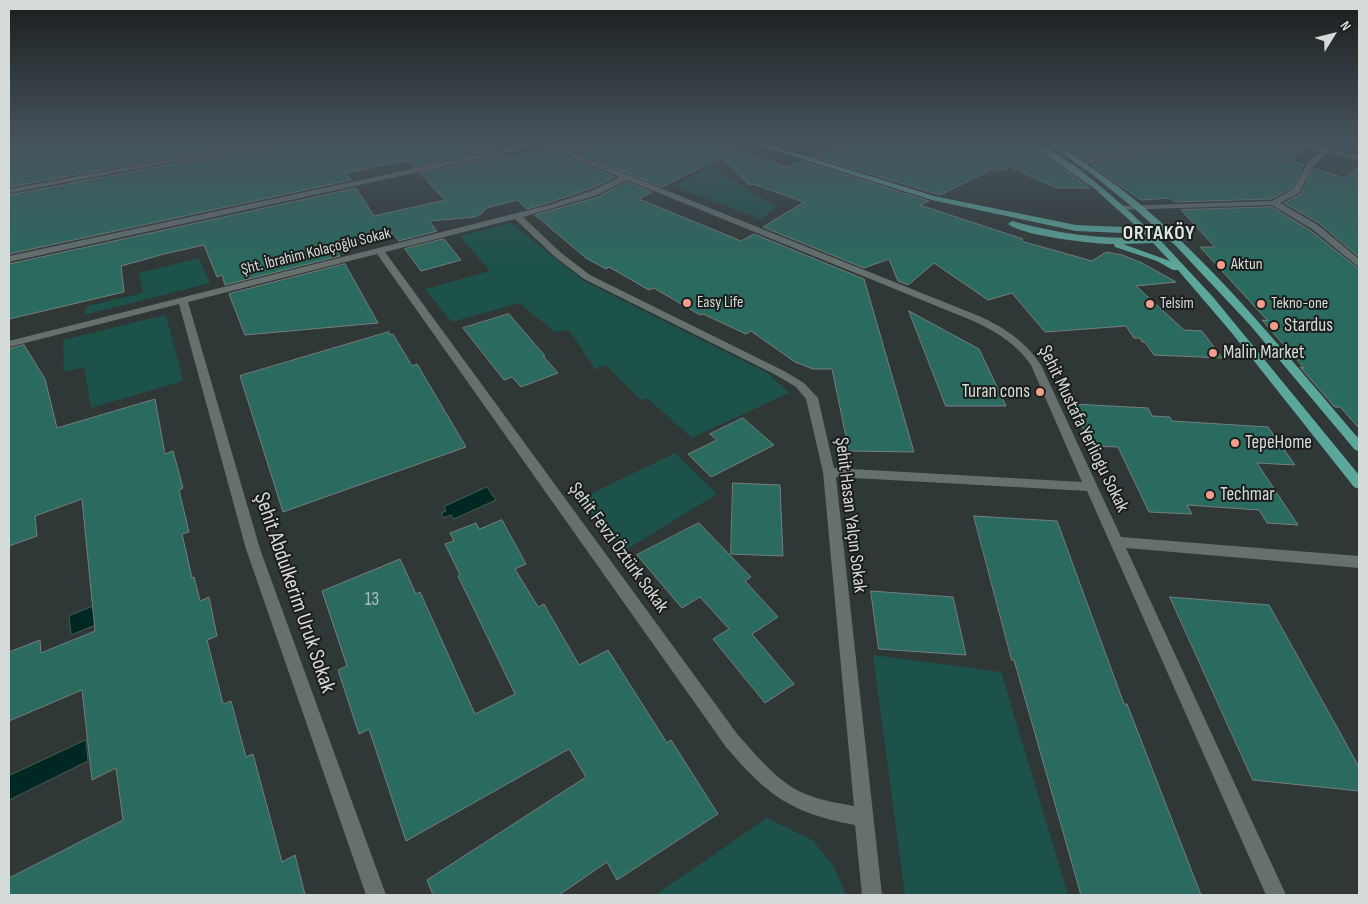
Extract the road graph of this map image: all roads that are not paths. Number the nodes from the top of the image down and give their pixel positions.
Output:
1 (41, 185) edge
2 (348, 185) edge
3 (609, 185) edge
4 (647, 185) edge
5 (891, 185) edge
6 (1093, 185) edge
7 (1111, 185) edge
8 (1299, 185) edge
9 (9, 191) edge
10 (932, 198) junction
11 (1274, 203) junction
12 (1119, 208) junction
13 (1140, 208) junction
14 (517, 216) junction
15 (1142, 227) junction
16 (1164, 227) junction
17 (1154, 240) junction
18 (1177, 240) junction
19 (1103, 241) junction
20 (380, 252) junction
21 (9, 259) edge
22 (1359, 263) edge
23 (1191, 277) junction
24 (183, 301) junction
25 (9, 344) edge
26 (1359, 447) edge
27 (830, 472) junction
28 (1359, 484) edge
29 (1092, 487) junction
30 (1117, 542) junction
31 (1359, 562) edge
32 (863, 817) junction
33 (376, 895) edge
34 (872, 895) edge
35 (1276, 895) edge

1 - 9 street
2 - 21 street
3 - 14 street, Şht. İbrahim Kolaçoğlu Sokak
4 - 29 street, Şehit Mustafa Yerliogu Sokak
5 - 10 main road
6 - 12 main road
7 - 13 main road
8 - 11 street
10 - 15 main road
10 - 19 main road
11 - 13 street
11 - 22 street
12 - 13 street
12 - 15 main road
13 - 16 main road
14 - 20 street, Şht. İbrahim Kolaçoğlu Sokak
14 - 27 street, Şehit Hasan Yalçın Sokak
15 - 16 main road
15 - 17 main road
16 - 18 main road
17 - 18 main road
17 - 19 main road
17 - 23 main road
18 - 26 main road
19 - 23 main road
20 - 24 street, Şht. İbrahim Kolaçoğlu Sokak
20 - 32 street, Şehit Fevzi Öztürk Sokak
23 - 28 main road
24 - 25 street, Şht. İbrahim Kolaçoğlu Sokak
24 - 33 street, Şehit Abdulkerim Uruk Sokak
27 - 29 street
27 - 32 street, Şehit Hasan Yalçın Sokak
29 - 30 street, Şehit Mustafa Yerliogu Sokak
30 - 31 street
30 - 35 street, Şehit Mustafa Yerliogu Sokak
32 - 34 street, Şehit Hasan Yalçın Sokak

